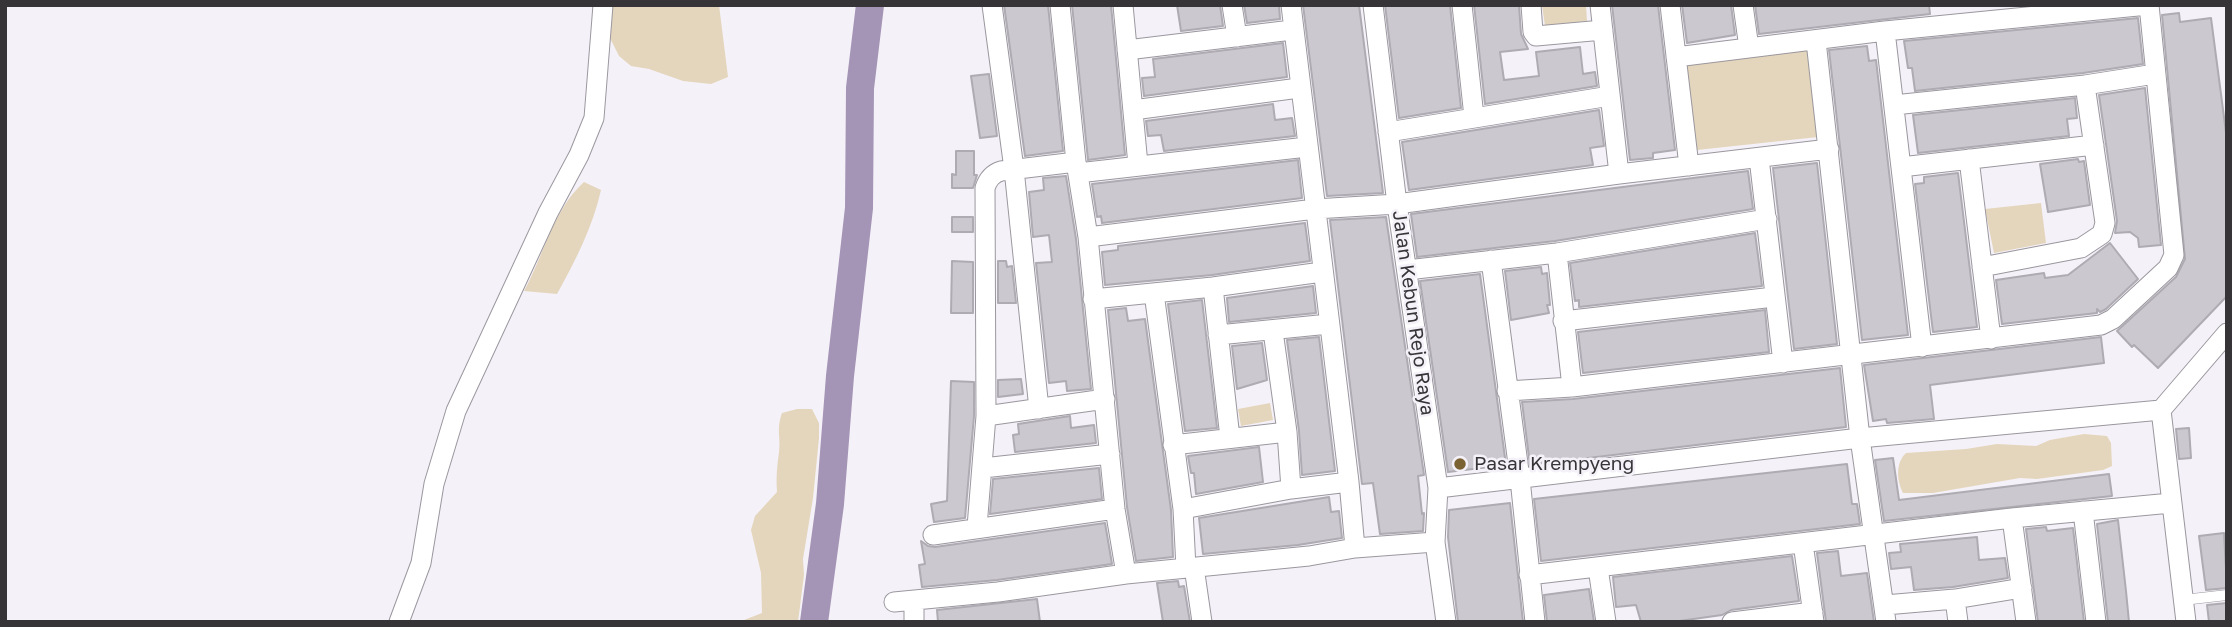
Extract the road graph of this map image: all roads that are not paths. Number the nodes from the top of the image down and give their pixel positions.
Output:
1 (603, 5) edge
2 (992, 5) edge
3 (1060, 5) edge
4 (1123, 5) edge
5 (1232, 5) edge
6 (1291, 5) edge
7 (1373, 5) edge
8 (1462, 5) edge
9 (1531, 5) edge
10 (1600, 5) edge
11 (1670, 5) edge
12 (1743, 5) edge
13 (2148, 5) edge
14 (1293, 30) junction
15 (1603, 30) junction
16 (1885, 31) junction
17 (1237, 37) junction
18 (1816, 41) junction
19 (1749, 48) junction
20 (1127, 50) junction
21 (1676, 57) junction
22 (2155, 74) junction
23 (2085, 85) junction
24 (1299, 88) junction
25 (1610, 96) junction
26 (1894, 105) junction
27 (1133, 110) junction
28 (1474, 117) junction
29 (1388, 132) junction
30 (2094, 145) junction
31 (1307, 147) junction
32 (1829, 149) junction
33 (1759, 158) junction
34 (1969, 159) junction
35 (1138, 165) junction
36 (1689, 166) junction
37 (1901, 167) junction
38 (1077, 168) junction
39 (1014, 169) junction
40 (1619, 174) junction
41 (1397, 204) junction
42 (1315, 209) junction
43 (1767, 219) junction
44 (1088, 237) junction
45 (1557, 253) junction
46 (1491, 260) junction
47 (1982, 267) junction
48 (1407, 270) junction
49 (1322, 272) junction
50 (1213, 287) junction
51 (1154, 293) junction
52 (1774, 296) junction
53 (1093, 299) junction
54 (1563, 321) junction
55 (1329, 324) junction
56 (1272, 331) junction
57 (2227, 332) edge
58 (1218, 335) junction
59 (1991, 339) junction
60 (1922, 347) junction
61 (1852, 356) junction
62 (1783, 363) junction
63 (1572, 387) junction
64 (1507, 391) junction
65 (1105, 399) junction
66 (1039, 409) junction
67 (2161, 410) junction
68 (986, 416) junction
69 (1287, 432) junction
70 (1230, 438) junction
71 (1860, 438) junction
72 (1173, 445) junction
73 (1110, 454) junction
74 (983, 468) junction
75 (1520, 479) junction
76 (1349, 482) junction
77 (1437, 488) junction
78 (1291, 489) junction
79 (2171, 503) junction
80 (1115, 509) junction
81 (1183, 509) junction
82 (2083, 511) junction
83 (2012, 518) junction
84 (978, 527) junction
85 (1875, 534) junction
86 (933, 535) dead end
87 (1435, 542) junction
88 (1803, 543) junction
89 (1355, 548) junction
90 (1190, 568) junction
91 (1598, 568) junction
92 (1126, 574) junction
93 (1529, 575) junction
94 (2022, 588) junction
95 (2227, 595) edge
96 (1955, 599) junction
97 (2183, 600) junction
98 (1885, 613) edge
99 (1813, 617) edge
100 (398, 622) edge
101 (914, 622) edge
102 (1202, 622) edge
103 (1446, 622) edge
104 (1535, 622) edge
105 (1606, 622) edge
106 (1732, 622) edge
107 (1958, 622) edge
108 (2026, 622) edge
109 (2096, 622) edge
110 (2186, 622) edge

1 - 100 street
2 - 39 street
3 - 38 street
4 - 20 street
5 - 17 street
6 - 14 street
7 - 29 street, Jalan Kebun Rejo Raya
8 - 28 street
9 - 15 street
10 - 15 street
11 - 21 street
12 - 19 street
13 - 16 street
13 - 22 street
14 - 17 street
14 - 24 street
15 - 25 street
16 - 18 street
16 - 26 street
17 - 20 street
18 - 19 street
18 - 32 street
19 - 21 street
20 - 27 street
21 - 36 street
22 - 23 street
22 - 59 street
23 - 26 street
23 - 30 street
24 - 27 street
24 - 31 street
25 - 28 street
25 - 40 street
26 - 37 street
27 - 35 street
28 - 29 street
29 - 41 street, Jalan Kebun Rejo Raya
30 - 34 street
30 - 47 street
31 - 35 street
31 - 42 street
32 - 33 street
32 - 61 street
33 - 36 street
33 - 43 street
34 - 37 street
34 - 47 street
35 - 38 street
36 - 40 street
37 - 60 street
38 - 39 street
38 - 44 street
39 - 66 street
39 - 68 street
40 - 41 street
41 - 42 street
41 - 48 street, Jalan Kebun Rejo Raya
42 - 44 street
42 - 49 street
43 - 45 street
43 - 52 street
44 - 53 street
45 - 46 street
45 - 54 street
46 - 48 street
46 - 64 street
47 - 59 street
48 - 77 street, Jalan Kebun Rejo Raya
49 - 50 street
49 - 55 street
50 - 51 street
50 - 58 street
51 - 53 street
51 - 72 street
52 - 54 street
52 - 62 street
53 - 65 street
54 - 63 street
55 - 56 street
55 - 76 street
56 - 58 street
56 - 69 street
57 - 67 street
58 - 70 street
59 - 60 street
60 - 61 street
61 - 62 street
61 - 71 street
62 - 63 street
63 - 64 street
64 - 75 street
65 - 66 street
65 - 73 street
66 - 68 street
67 - 71 street
67 - 79 street
68 - 74 street
69 - 70 street
69 - 78 street
70 - 72 street
71 - 75 street
71 - 85 street
72 - 81 street
73 - 74 street
73 - 80 street
74 - 84 street
75 - 77 street
75 - 93 street
76 - 78 street
76 - 89 street
77 - 87 street, Jalan Kebun Rejo Raya
78 - 81 street
79 - 82 street
79 - 97 street
80 - 84 street
80 - 92 street
81 - 90 street
82 - 83 street
82 - 109 street
83 - 85 street
83 - 94 street
84 - 86 street
85 - 88 street
85 - 98 street
87 - 89 street
87 - 103 street, Jalan Kebun Rejo Raya
88 - 91 street
88 - 99 street
89 - 90 street
90 - 92 street
90 - 102 street
91 - 93 street
91 - 105 street
92 - 101 street
93 - 104 street
94 - 96 street
94 - 108 street
95 - 97 lane
96 - 98 street
96 - 107 street
97 - 110 street
99 - 106 street

